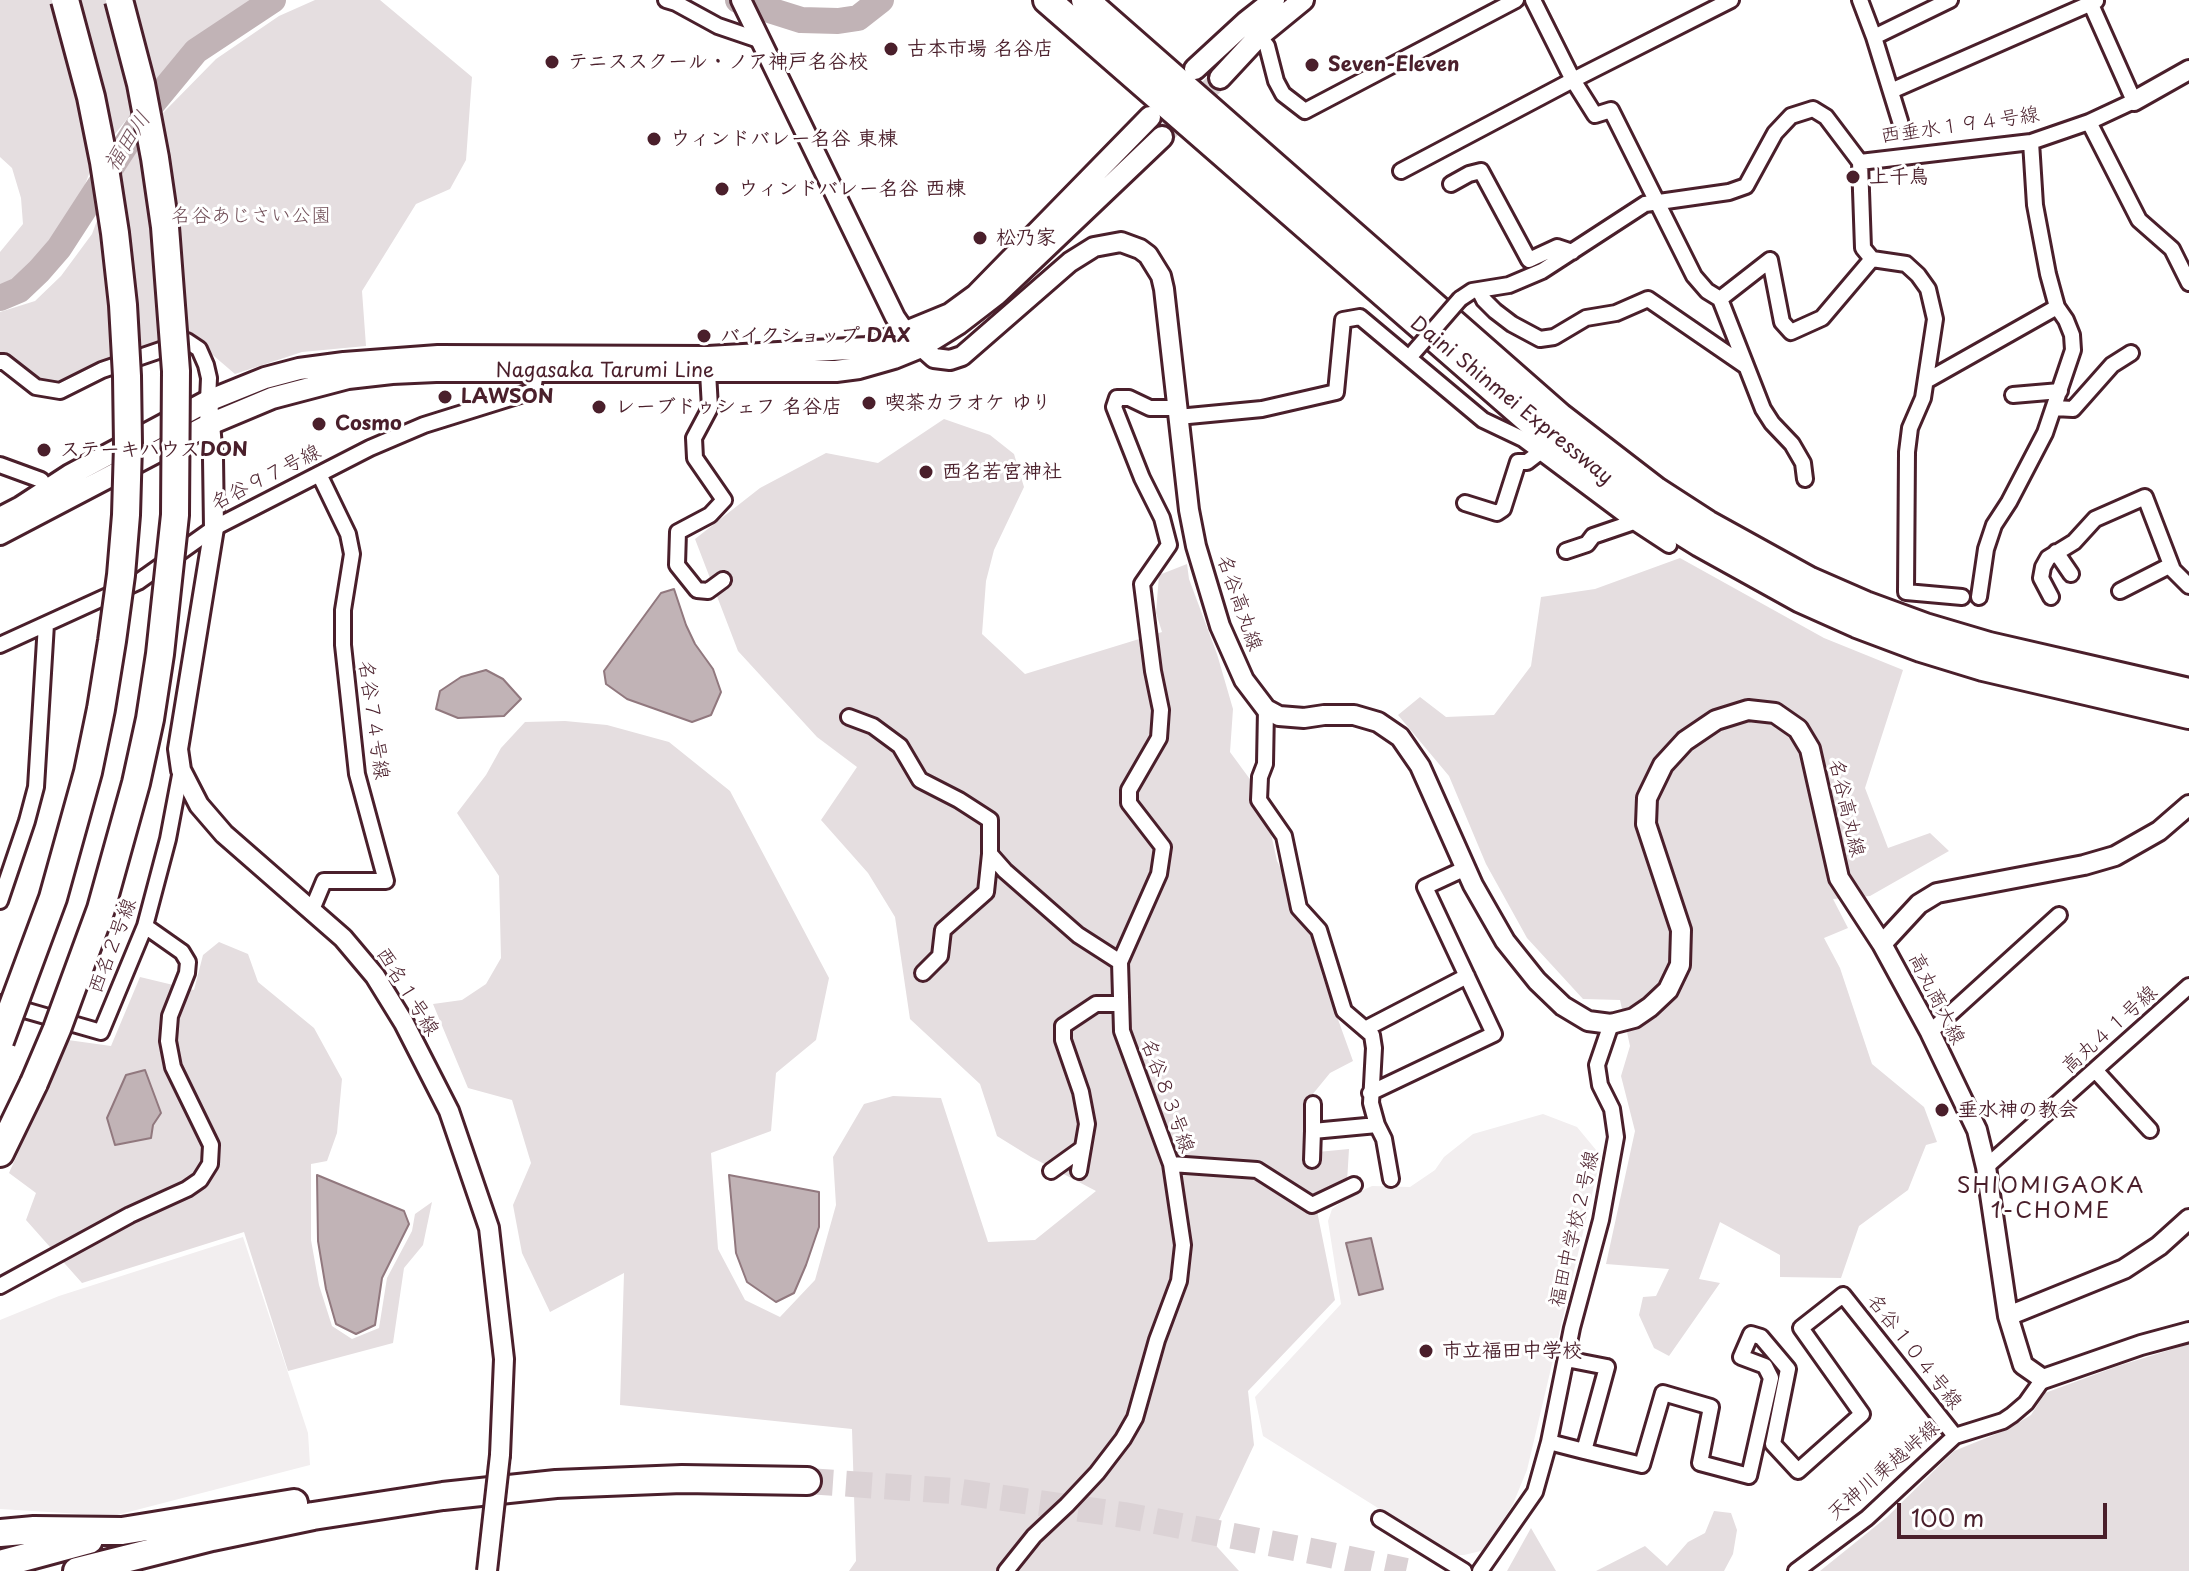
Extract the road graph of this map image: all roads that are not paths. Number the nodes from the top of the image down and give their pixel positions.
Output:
1 (65, 0) edge
2 (119, 0) edge
3 (666, 0) edge
4 (741, 0) edge
5 (1047, 0) edge
6 (1085, 0) edge
7 (1274, 0) edge
8 (1303, 0) edge
9 (1516, 0) edge
10 (1533, 0) edge
11 (1731, 0) edge
12 (1860, 0) edge
13 (1950, 0) edge
14 (2093, 1) edge
15 (1259, 36) junction
16 (1874, 37) junction
17 (762, 41) junction
18 (1195, 69) dead end
19 (2189, 70) edge
20 (1220, 78) tunnel mouth
21 (1573, 80) junction
22 (1891, 91) junction
23 (2134, 101) junction
24 (1150, 117) tunnel mouth
25 (1900, 121) dead end
26 (2089, 122) junction
27 (1162, 137) tunnel mouth
28 (2031, 142) junction
29 (1860, 162) junction
30 (1401, 171) dead end
31 (1451, 184) dead end
32 (1657, 202) junction
33 (1572, 252) junction
34 (1872, 259) junction
35 (2186, 272) edge
36 (1479, 290) junction
37 (1720, 299) junction
38 (2057, 307) junction
39 (914, 340) junction
40 (2131, 353) dead end
41 (1411, 355) junction
42 (0, 362) edge
43 (537, 364) junction
44 (1745, 366) junction
45 (708, 372) junction
46 (1926, 381) junction
47 (2060, 391) junction
48 (2013, 395) dead end
49 (208, 401) junction
50 (2054, 408) junction
51 (1177, 412) junction
52 (210, 424) junction
53 (1540, 452) junction
54 (0, 465) edge
55 (319, 474) junction
56 (1805, 479) dead end
57 (52, 498) junction
58 (1465, 503) dead end
59 (0, 518) edge
60 (1634, 522) junction
61 (214, 528) junction
62 (0, 534) edge
63 (1669, 545) dead end
64 (1566, 551) dead end
65 (2056, 552) junction
66 (2171, 565) junction
67 (2071, 574) dead end
68 (723, 580) dead end
69 (2189, 586) edge
70 (2120, 591) dead end
71 (1962, 597) dead end
72 (1979, 597) dead end
73 (2051, 597) dead end
74 (46, 624) junction
75 (0, 645) edge
76 (2189, 692) edge
77 (1266, 709) junction
78 (2189, 715) edge
79 (849, 717) dead end
80 (181, 770) junction
81 (2189, 805) edge
82 (990, 854) junction
83 (1466, 868) junction
84 (0, 901) edge
85 (311, 912) junction
86 (2059, 915) dead end
87 (145, 926) junction
88 (1882, 944) junction
89 (1120, 962) junction
90 (923, 973) dead end
91 (1467, 976) junction
92 (2189, 986) edge
93 (0, 1003) edge
94 (1121, 1004) junction
95 (1611, 1024) junction
96 (1365, 1029) junction
97 (1930, 1032) junction
98 (0, 1041) edge
99 (2095, 1070) junction
100 (1370, 1093) junction
101 (1313, 1104) dead end
102 (1377, 1125) junction
103 (2150, 1130) dead end
104 (1313, 1131) junction
105 (1083, 1148) junction
106 (0, 1153) edge
107 (1312, 1160) dead end
108 (1171, 1164) junction
109 (1986, 1167) junction
110 (1051, 1171) dead end
111 (1079, 1171) dead end
112 (1391, 1179) dead end
113 (1354, 1185) dead end
114 (2189, 1219) edge
115 (0, 1286) edge
116 (2008, 1316) junction
117 (2189, 1332) edge
118 (1566, 1359) junction
119 (2043, 1379) junction
120 (1955, 1436) junction
121 (1549, 1442) junction
122 (1584, 1451) junction
123 (682, 1479) junction
124 (807, 1481) tunnel mouth
125 (1380, 1519) dead end
126 (122, 1531) junction
127 (0, 1533) edge
128 (0, 1564) edge
129 (77, 1571) edge
130 (487, 1571) edge
131 (1006, 1571) edge
132 (1464, 1571) edge
133 (1480, 1571) edge
134 (1796, 1571) edge

1 - 98 highway, bridge
2 - 106 highway, bridge
3 - 17 street
4 - 17 street
5 - 78 highway, Daini Shinmei Expressway
6 - 76 highway, Daini Shinmei Expressway
7 - 18 main road
8 - 15 main road
9 - 15 street
10 - 21 street
11 - 21 street
12 - 16 street
13 - 16 street
14 - 22 street
14 - 23 street
15 - 20 main road
16 - 22 street
17 - 39 street
19 - 23 street, 西垂水１９４号線
21 - 30 street
21 - 32 street
22 - 25 street
23 - 26 street, 西垂水１９４号線
24 - 39 main road, Nagasaka Tarumi Line
26 - 28 street, 西垂水１９４号線
26 - 35 street
27 - 39 main road, Nagasaka Tarumi Line
28 - 29 street, 西垂水１９４号線
28 - 38 street
29 - 32 street, 西垂水１９４号線
29 - 34 street
31 - 33 street
32 - 33 street, 西垂水１９４号線
32 - 37 street
33 - 36 street, 西垂水１９４号線
34 - 37 street
34 - 46 street
36 - 41 street, 西垂水１９４号線, bridge
36 - 44 street
37 - 44 street
38 - 46 street
38 - 47 street
39 - 43 main road, Nagasaka Tarumi Line
39 - 45 main road, Nagasaka Tarumi Line
39 - 51 street, 名谷高丸線
40 - 50 street
41 - 51 street
41 - 53 street
42 - 49 street
43 - 45 main road, Nagasaka Tarumi Line
43 - 49 main road, Nagasaka Tarumi Line
43 - 52 main road, Nagasaka Tarumi Line
43 - 55 street, 名谷９７号線
44 - 56 street
45 - 68 street
46 - 71 street
47 - 48 street
47 - 50 street
49 - 52 street, 西名１号線
49 - 57 main road, Nagasaka Tarumi Line
50 - 72 street
51 - 77 street, 名谷高丸線
51 - 89 street
52 - 57 main road, Nagasaka Tarumi Line
52 - 61 street, 西名１号線
53 - 58 street
53 - 60 street
54 - 57 street
55 - 61 street, 名谷９７号線
55 - 85 street, 名谷７４号線
57 - 59 main road, Nagasaka Tarumi Line
57 - 62 main road, Nagasaka Tarumi Line
60 - 63 street
60 - 64 street
61 - 74 street, 名谷９７号線
61 - 80 street, 西名１号線
65 - 66 street
65 - 67 street
65 - 73 street
66 - 69 street
66 - 70 street
74 - 75 street, 名谷９７号線
74 - 84 street
77 - 83 street
77 - 96 street
79 - 82 street
80 - 85 street, 西名１号線
80 - 87 street, 西名２号線
81 - 88 street, 高丸商大線
82 - 89 street
82 - 90 street
83 - 91 street
83 - 95 street
85 - 130 street, 西名１号線, bridge
86 - 97 street
87 - 93 street, 西名２号線
87 - 115 street
88 - 95 street, 名谷高丸線
88 - 97 street, 高丸商大線
89 - 94 street, 名谷８３号線
91 - 96 street
91 - 100 street
92 - 99 street, 高丸４１号線
94 - 105 street
94 - 108 street, 名谷８３号線
95 - 118 street, 福田中学校２号線
96 - 100 street
97 - 109 street, 高丸商大線
99 - 103 street
99 - 109 street, 高丸４１号線
100 - 102 street
101 - 104 street
102 - 104 street
102 - 112 street
104 - 107 street
105 - 110 street
105 - 111 street
108 - 113 street
108 - 131 street, 名谷８３号線
109 - 116 street, 高丸商大線
114 - 116 street
116 - 119 street
117 - 119 street
118 - 121 street, 福田中学校２号線
118 - 122 street
119 - 120 street, 天神川乗越峠線
120 - 122 street, 名谷１０４号線
120 - 134 street, 天神川乗越峠線
121 - 122 street
121 - 133 street, 福田中学校２号線
123 - 124 highway
123 - 126 highway
123 - 129 highway
125 - 132 street
126 - 127 highway
126 - 128 highway

